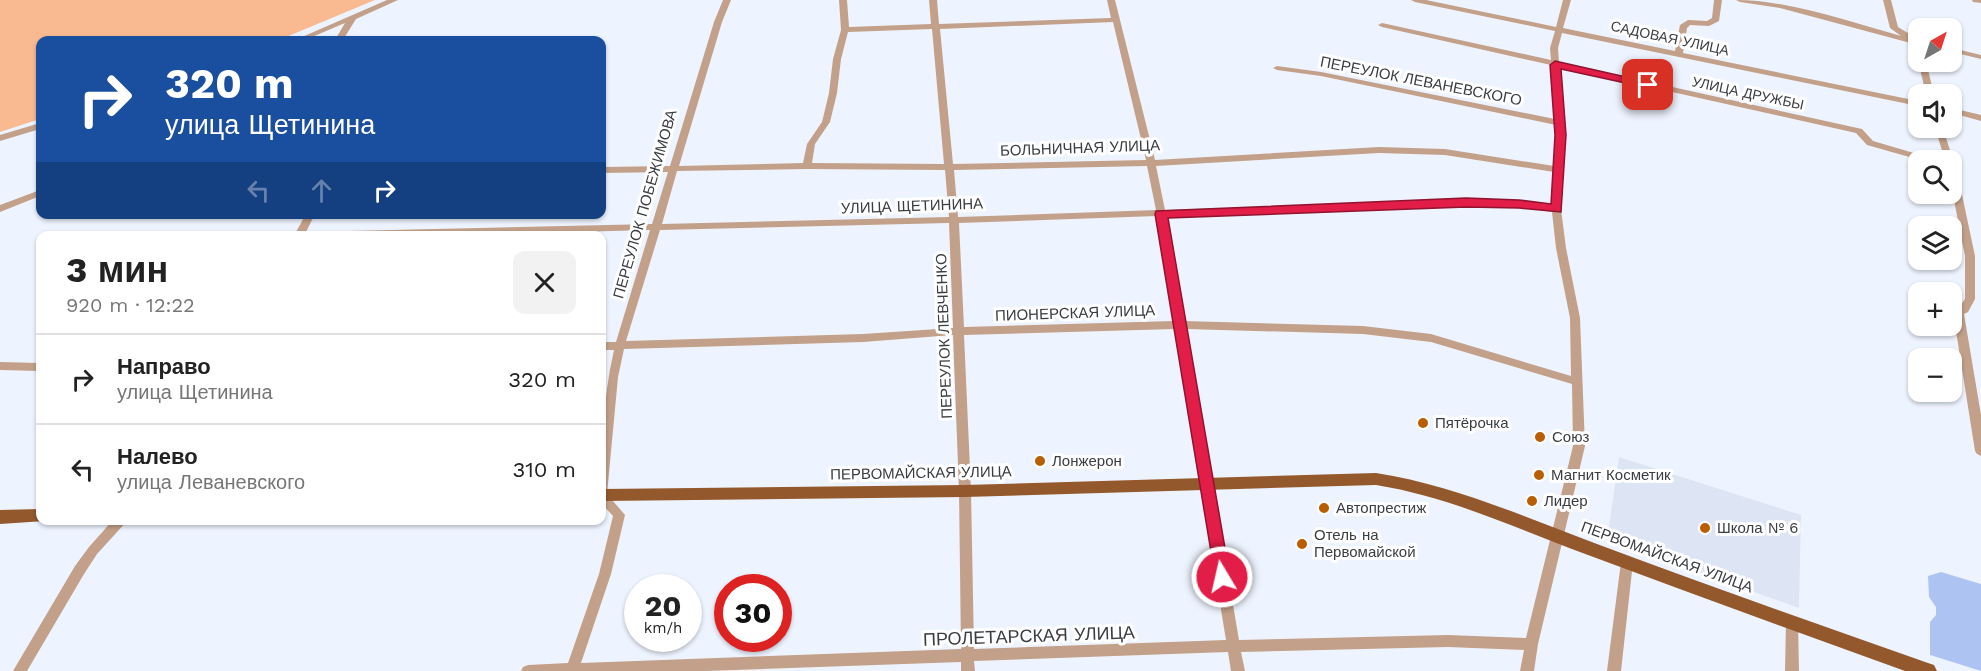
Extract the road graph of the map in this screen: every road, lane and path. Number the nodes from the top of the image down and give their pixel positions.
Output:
1 (394, 0) edge
2 (727, 0) edge
3 (843, 0) edge
4 (933, 0) edge
5 (1111, 0) edge
6 (1415, 0) edge
7 (1567, 0) edge
8 (1718, 0) edge
9 (1740, 0) edge
10 (1887, 0) edge
11 (1976, 0) edge
12 (1981, 1) edge
13 (352, 19) junction
14 (1116, 20) junction
15 (1382, 25) dead end
16 (935, 26) junction
17 (1559, 28) junction
18 (845, 30) junction
19 (309, 36) edge
20 (341, 36) edge
21 (1908, 37) edge
22 (1908, 41) edge
23 (1962, 52) edge
24 (1679, 54) junction
25 (1981, 57) edge
26 (1555, 65) junction
27 (1277, 68) dead end
28 (1908, 102) edge
29 (1962, 113) edge
30 (1981, 118) edge
31 (1560, 123) junction
32 (36, 126) edge
33 (0, 138) edge
34 (1908, 154) edge
35 (1151, 163) junction
36 (807, 166) junction
37 (948, 167) junction
38 (606, 170) edge
39 (671, 170) junction
40 (1559, 170) junction
41 (36, 195) edge
42 (1959, 204) edge
43 (0, 209) edge
44 (1556, 209) junction
45 (1161, 214) junction
46 (954, 220) junction
47 (657, 227) junction
48 (453, 231) edge
49 (1178, 325) junction
50 (959, 331) junction
51 (620, 345) junction
52 (606, 346) edge
53 (0, 366) edge
54 (36, 367) edge
55 (1578, 382) junction
56 (1981, 451) edge
57 (606, 456) edge
58 (1207, 485) junction
59 (965, 491) junction
60 (606, 495) edge
61 (606, 500) edge
62 (36, 516) edge
63 (0, 517) edge
64 (116, 525) edge
65 (1557, 536) junction
66 (1627, 562) junction
67 (1792, 622) junction
68 (1531, 644) junction
69 (1233, 646) junction
70 (968, 657) junction
71 (572, 670) edge
72 (20, 671) edge
73 (528, 671) edge
74 (968, 671) edge
75 (1238, 671) edge
76 (1527, 671) edge
77 (1614, 671) edge
78 (1792, 671) edge
79 (1928, 671) edge

1 - 13 street
2 - 39 street, ПЕРЕУЛОК ПОБЕЖИМОВА
3 - 18 street
4 - 16 street, ПЕРЕУЛОК ЛЕВЧЕНКО
5 - 14 street
6 - 17 street, САДОВАЯ УЛИЦА
7 - 17 street
8 - 24 street
9 - 22 street
10 - 21 street
11 - 12 street
13 - 19 street
13 - 20 street
14 - 16 street
14 - 35 street
15 - 26 street, УЛИЦА ДРУЖБЫ
16 - 18 street
16 - 37 street, ПЕРЕУЛОК ЛЕВЧЕНКО
17 - 24 street, САДОВАЯ УЛИЦА
17 - 26 street
18 - 36 street
23 - 25 street
24 - 28 street, САДОВАЯ УЛИЦА
26 - 31 street
26 - 34 street, УЛИЦА ДРУЖБЫ
27 - 31 street, ПЕРЕУЛОК ЛЕВАНЕВСКОГО
29 - 30 street
31 - 40 street
32 - 33 street
35 - 37 street, БОЛЬНИЧНАЯ УЛИЦА
35 - 40 street, БОЛЬНИЧНАЯ УЛИЦА
35 - 45 street
36 - 37 street, БОЛЬНИЧНАЯ УЛИЦА
36 - 39 street, БОЛЬНИЧНАЯ УЛИЦА
37 - 46 street, ПЕРЕУЛОК ЛЕВЧЕНКО
38 - 39 street, БОЛЬНИЧНАЯ УЛИЦА
39 - 47 street, ПЕРЕУЛОК ПОБЕЖИМОВА
40 - 44 street
41 - 43 street
42 - 56 street
44 - 45 street, УЛИЦА ЩЕТИНИНА
44 - 55 street
45 - 46 street, УЛИЦА ЩЕТИНИНА
45 - 49 street
46 - 47 street, УЛИЦА ЩЕТИНИНА
46 - 50 street, ПЕРЕУЛОК ЛЕВЧЕНКО
47 - 48 street, УЛИЦА ЩЕТИНИНА
47 - 51 street, ПЕРЕУЛОК ПОБЕЖИМОВА
49 - 50 street, ПИОНЕРСКАЯ УЛИЦА
49 - 55 street, ПИОНЕРСКАЯ УЛИЦА
49 - 58 street
50 - 51 street, ПИОНЕРСКАЯ УЛИЦА
50 - 59 street, ПЕРЕУЛОК ЛЕВЧЕНКО
51 - 52 street, ПИОНЕРСКАЯ УЛИЦА
51 - 57 street, ПЕРЕУЛОК ПОБЕЖИМОВА
53 - 54 street
55 - 65 street
58 - 59 main road, ПЕРВОМАЙСКАЯ УЛИЦА
58 - 65 main road, ПЕРВОМАЙСКАЯ УЛИЦА
58 - 69 street
59 - 60 main road, ПЕРВОМАЙСКАЯ УЛИЦА
59 - 70 street, ПЕРЕУЛОК ЛЕВЧЕНКО
61 - 71 street
62 - 63 main road
64 - 72 street
65 - 66 main road, ПЕРВОМАЙСКАЯ УЛИЦА
65 - 68 street
66 - 67 main road, ПЕРВОМАЙСКАЯ УЛИЦА
66 - 77 street
67 - 78 street
67 - 79 main road, ПЕРВОМАЙСКАЯ УЛИЦА
68 - 69 street, ПРОЛЕТАРСКАЯ УЛИЦА
68 - 76 street
69 - 70 street, ПРОЛЕТАРСКАЯ УЛИЦА
69 - 75 street
70 - 71 street, ПРОЛЕТАРСКАЯ УЛИЦА
70 - 74 street, ПЕРЕУЛОК ЛЕВЧЕНКО
71 - 73 street, ПРОЛЕТАРСКАЯ УЛИЦА

